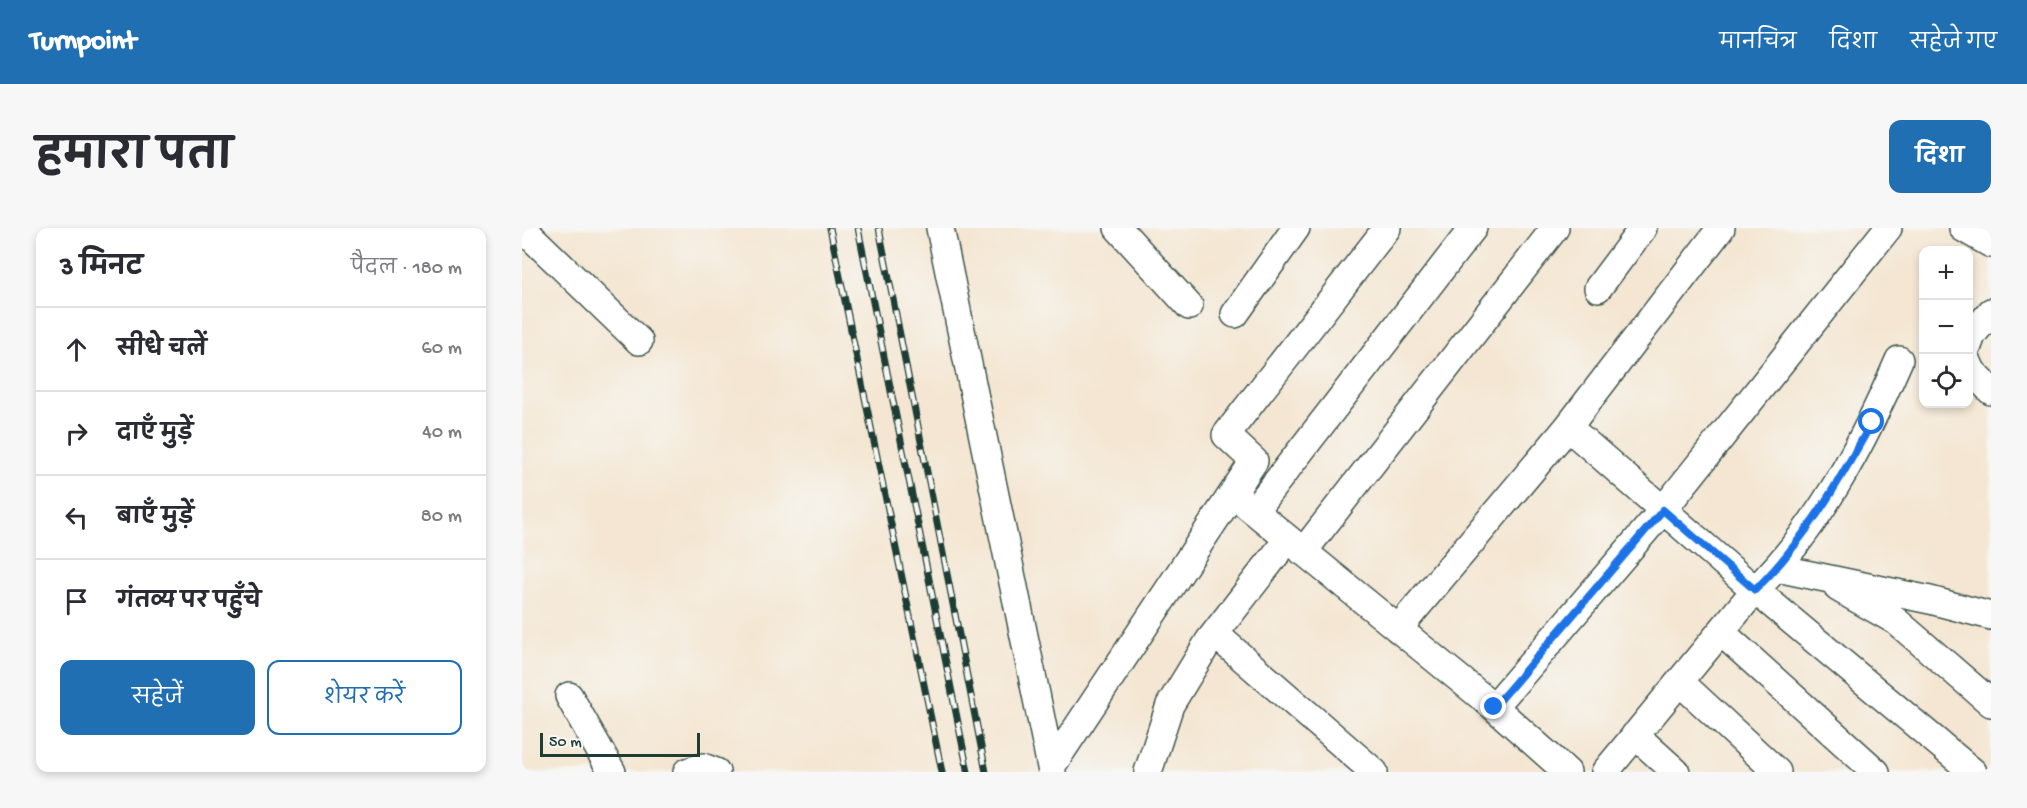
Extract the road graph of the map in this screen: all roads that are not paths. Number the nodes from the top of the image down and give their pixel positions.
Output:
1 (522, 228) edge
2 (940, 228) edge
3 (1118, 228) edge
4 (1296, 228) edge
5 (1386, 228) edge
6 (1473, 228) edge
7 (1556, 228) edge
8 (1643, 228) edge
9 (1721, 228) edge
10 (1888, 228) edge
11 (1963, 228) edge
12 (1991, 244) edge
13 (1598, 288) dead end
14 (1189, 306) dead end
15 (1991, 312) edge
16 (1235, 314) dead end
17 (1973, 334) edge
18 (639, 341) dead end
19 (1899, 360) dead end
20 (1973, 372) edge
21 (1991, 391) edge
22 (1568, 427) junction
23 (1233, 494) junction
24 (1663, 510) junction
25 (1254, 512) junction
26 (1296, 545) junction
27 (1778, 568) junction
28 (1816, 576) junction
29 (1755, 590) junction
30 (1991, 616) edge
31 (1398, 629) junction
32 (1721, 632) junction
33 (1215, 634) junction
34 (1680, 682) junction
35 (569, 696) dead end
36 (1991, 703) edge
37 (1494, 707) junction
38 (1635, 735) junction
39 (1553, 768) edge
40 (1052, 770) edge
41 (612, 772) edge
42 (687, 772) edge
43 (716, 772) edge
44 (1148, 772) edge
45 (1374, 772) edge
46 (1605, 772) edge
47 (1676, 772) edge
48 (1777, 772) edge
49 (1876, 772) edge
50 (1973, 772) edge

1 - 18 street
2 - 40 street
3 - 14 street
4 - 16 street
5 - 23 street
6 - 25 street
7 - 26 street
8 - 13 street
9 - 22 street
10 - 24 street
11 - 12 street
15 - 17 street
19 - 27 street
20 - 21 street
22 - 24 street
22 - 31 street
23 - 25 street
23 - 40 street
24 - 29 street
24 - 37 street
25 - 26 street
26 - 31 street
26 - 33 street
27 - 28 street
27 - 29 street
28 - 30 street
28 - 36 street
29 - 32 street
29 - 50 street
31 - 37 street
32 - 34 street
32 - 49 street
33 - 44 street
33 - 45 street
34 - 38 street
34 - 48 street
35 - 41 street
37 - 39 street
38 - 46 street
38 - 47 street
42 - 43 street

